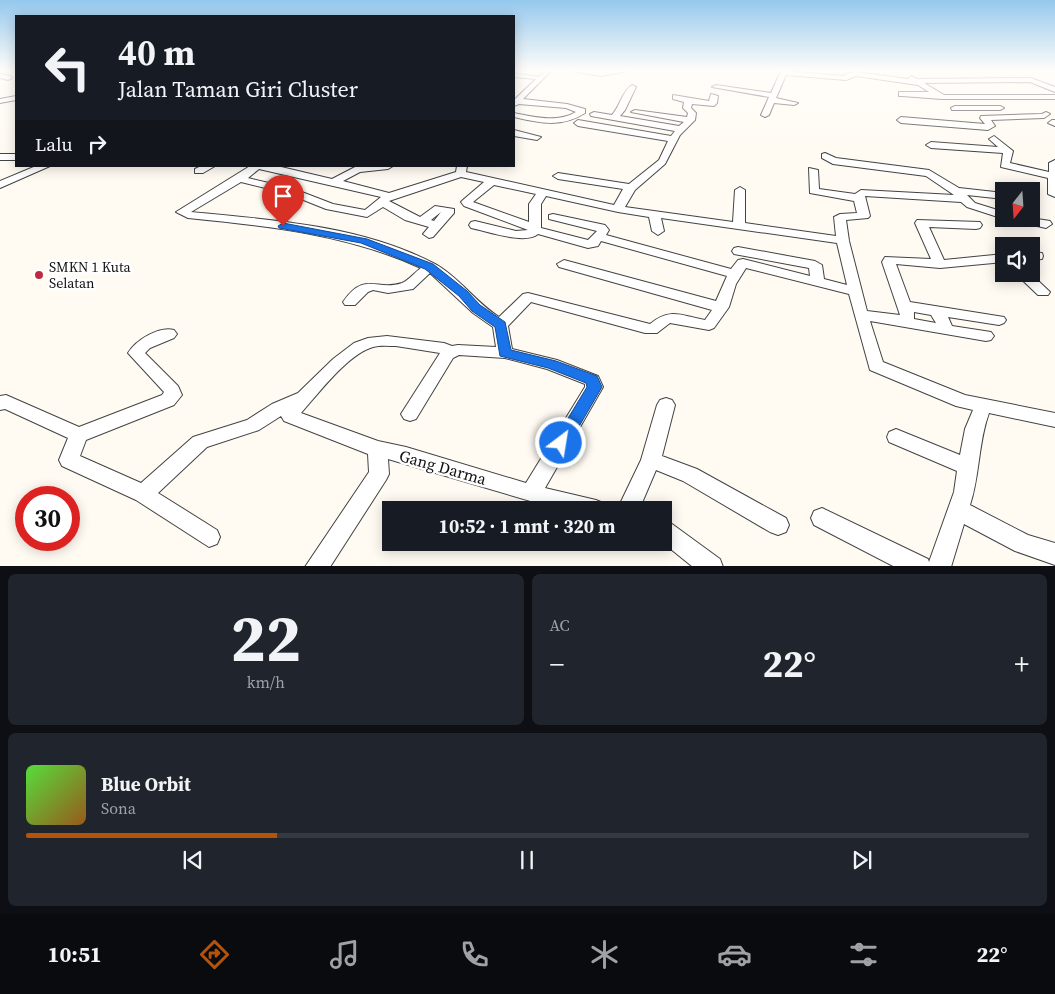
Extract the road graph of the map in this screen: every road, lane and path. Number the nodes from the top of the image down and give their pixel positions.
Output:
1 (627, 96) edge
2 (714, 96) dead end
3 (769, 96) edge
4 (961, 96) edge
5 (1048, 96) edge
6 (516, 97) edge
7 (676, 97) dead end
8 (772, 97) junction
9 (971, 97) junction
10 (1007, 97) junction
11 (1039, 97) junction
12 (15, 98) edge
13 (0, 101) edge
14 (688, 101) junction
15 (794, 103) dead end
16 (1055, 104) edge
17 (1025, 106) junction
18 (955, 108) dead end
19 (993, 108) junction
20 (621, 110) junction
21 (594, 114) dead end
22 (515, 115) edge
23 (764, 115) dead end
24 (614, 118) junction
25 (1052, 119) edge
26 (691, 120) junction
27 (901, 120) dead end
28 (515, 122) edge
29 (578, 123) dead end
30 (528, 125) junction
31 (541, 127) dead end
32 (680, 129) junction
33 (516, 133) edge
34 (537, 137) dead end
35 (672, 139) junction
36 (994, 139) dead end
37 (931, 145) dead end
38 (1008, 151) junction
39 (0, 156) edge
40 (825, 156) dead end
41 (15, 157) edge
42 (1054, 163) edge
43 (42, 167) edge
44 (208, 167) edge
45 (256, 167) edge
46 (263, 167) edge
47 (308, 167) edge
48 (378, 167) edge
49 (462, 170) edge
50 (813, 170) dead end
51 (199, 171) dead end
52 (297, 173) junction
53 (558, 176) dead end
54 (1054, 177) edge
55 (240, 179) junction
56 (492, 181) junction
57 (334, 182) junction
58 (0, 184) edge
59 (631, 187) junction
60 (740, 190) dead end
61 (543, 192) junction
62 (1053, 194) dead end
63 (961, 195) junction
64 (995, 196) edge
65 (859, 198) junction
66 (385, 199) junction
67 (618, 209) junction
68 (654, 213) junction
69 (995, 213) edge
70 (553, 217) dead end
71 (422, 221) junction
72 (1040, 223) edge
73 (1046, 224) dead end
74 (739, 225) junction
75 (976, 225) dead end
76 (475, 226) dead end
77 (535, 229) junction
78 (658, 231) dead end
79 (600, 237) junction
80 (843, 242) junction
81 (738, 251) dead end
82 (995, 259) edge
83 (564, 264) dead end
84 (940, 264) junction
85 (429, 267) junction
86 (735, 274) junction
87 (817, 280) junction
88 (1032, 282) edge
89 (855, 291) junction
90 (1043, 292) dead end
91 (350, 302) dead end
92 (722, 307) junction
93 (937, 311) junction
94 (906, 314) junction
95 (861, 315) junction
96 (999, 320) dead end
97 (500, 325) junction
98 (947, 330) junction
99 (169, 334) dead end
100 (986, 336) dead end
101 (449, 352) junction
102 (505, 353) junction
103 (303, 400) junction
104 (0, 403) edge
105 (666, 406) dead end
106 (983, 407) junction
107 (410, 414) dead end
108 (1055, 420) edge
109 (79, 434) junction
110 (896, 437) dead end
111 (377, 449) junction
112 (651, 460) junction
113 (969, 466) junction
114 (531, 493) junction
115 (143, 494) junction
116 (562, 501) edge
117 (632, 501) edge
118 (959, 510) junction
119 (822, 518) dead end
120 (778, 525) dead end
121 (209, 537) dead end
122 (672, 537) edge
123 (1055, 554) edge
124 (316, 566) edge
125 (712, 566) edge
126 (920, 566) edge
127 (939, 566) edge

1 - 20 street
2 - 14 street
3 - 8 street
4 - 9 street
5 - 11 street
6 - 22 street
7 - 14 street
8 - 15 street
8 - 23 street
9 - 10 street
9 - 19 street
10 - 11 street
10 - 17 street
11 - 16 street
12 - 13 street
14 - 26 street
16 - 17 street
17 - 19 street
17 - 25 street
18 - 19 street
20 - 24 street
20 - 26 street
21 - 24 street
24 - 32 street
25 - 27 street
26 - 32 street
28 - 30 street
29 - 35 street
30 - 31 street
30 - 33 street
32 - 35 street
33 - 34 street
35 - 59 street
36 - 38 street
37 - 38 street
38 - 54 street
39 - 41 street
40 - 63 street
42 - 54 street
43 - 58 street
44 - 51 street
45 - 55 street
46 - 52 street
47 - 52 street
48 - 57 street
49 - 56 street
49 - 66 street
50 - 65 street
52 - 57 street
53 - 59 street
54 - 62 street
55 - 66 street
55 - 85 street
56 - 61 street
56 - 77 street
57 - 66 street
59 - 67 street
60 - 74 street
61 - 67 street
61 - 77 street
63 - 64 street
63 - 65 street
63 - 69 street
65 - 80 street
66 - 71 street
67 - 68 street
68 - 74 street
68 - 78 street
70 - 79 street
71 - 71 street
72 - 73 street
74 - 80 street
75 - 84 street
76 - 77 street
77 - 79 street
79 - 86 street
80 - 89 street
81 - 87 street
82 - 84 street
83 - 92 street
84 - 94 street
85 - 91 street
85 - 97 street
86 - 87 street
86 - 92 street
87 - 89 street
88 - 90 street
89 - 95 street
92 - 97 street
93 - 94 street
93 - 96 street
93 - 98 street
94 - 95 street
94 - 98 street
95 - 106 street
97 - 102 street
98 - 100 street
99 - 109 street
101 - 102 street
101 - 103 street
101 - 107 street
102 - 114 street
103 - 111 street, Gang Darma
103 - 115 street
104 - 109 street
105 - 112 street
106 - 108 street
106 - 113 street
109 - 115 street
110 - 113 street
111 - 114 street, Gang Darma
111 - 124 street
112 - 117 street
112 - 120 street
113 - 118 street
114 - 116 street, Gang Darma
115 - 121 street
118 - 123 street
118 - 127 street
119 - 126 street
122 - 125 street

